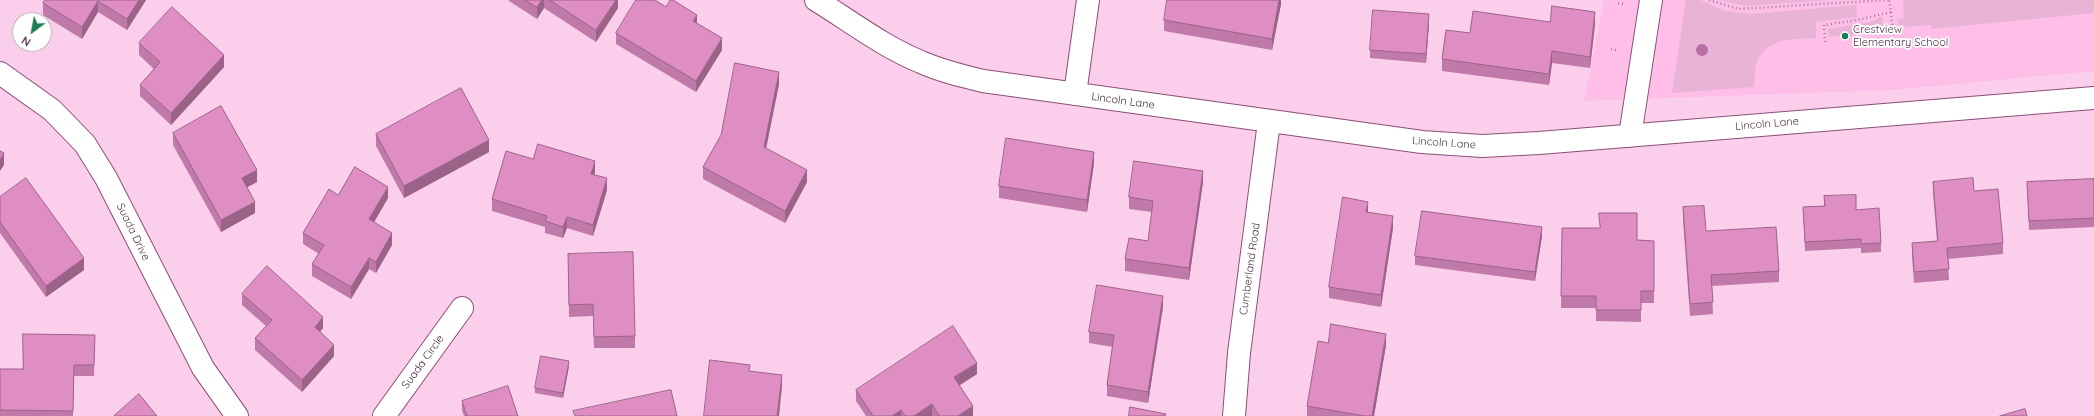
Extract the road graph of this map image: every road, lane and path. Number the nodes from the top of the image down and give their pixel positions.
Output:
1 (816, 0) edge
2 (1088, 0) edge
3 (1651, 0) edge
4 (1709, 0) edge
5 (1889, 0) edge
6 (1891, 12) junction
7 (1893, 36) dead end
8 (1825, 42) dead end
9 (0, 73) edge
10 (1075, 94) junction
11 (2094, 98) edge
12 (1269, 122) junction
13 (1630, 136) junction
14 (462, 308) dead end
15 (237, 416) edge
16 (384, 416) edge
17 (1234, 416) edge

1 - 10 street, Lincoln Lane
2 - 10 street
3 - 13 street
4 - 5 path
5 - 6 path
6 - 7 path
6 - 8 path
9 - 15 street, Suada Drive
10 - 12 street, Lincoln Lane
11 - 13 street, Lincoln Lane
12 - 13 street, Lincoln Lane
12 - 17 street, Cumberland Road
14 - 16 street, Suada Circle

